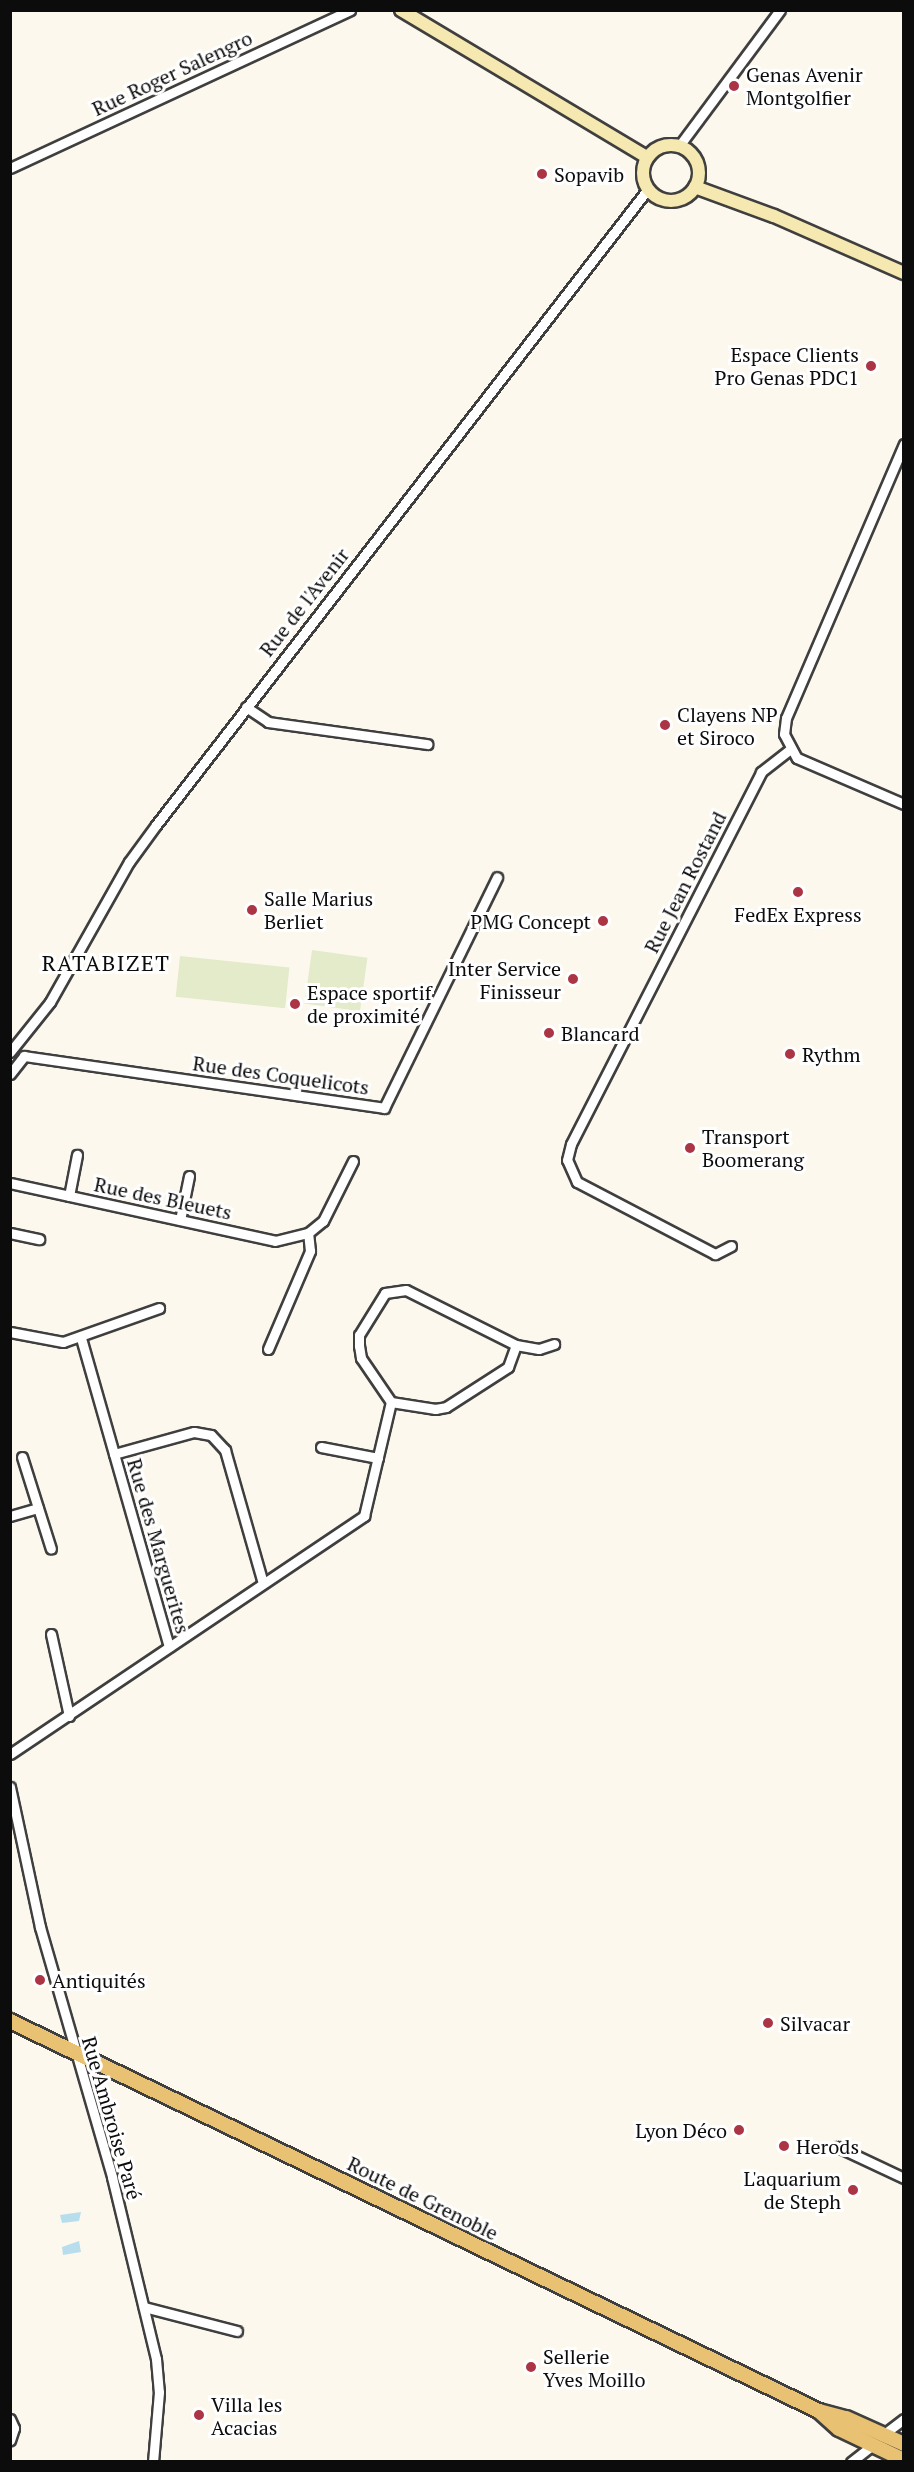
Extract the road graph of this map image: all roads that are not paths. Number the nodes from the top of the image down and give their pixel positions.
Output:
1 (327, 10) edge
2 (350, 10) edge
3 (401, 10) edge
4 (416, 10) edge
5 (780, 10) edge
6 (324, 22) junction
7 (422, 22) junction
8 (679, 146) junction
9 (647, 157) junction
10 (10, 168) edge
11 (695, 187) junction
12 (648, 189) junction
13 (903, 273) edge
14 (903, 444) edge
15 (246, 707) junction
16 (427, 744) dead end
17 (790, 749) junction
18 (903, 804) edge
19 (497, 877) dead end
20 (10, 1052) edge
21 (10, 1074) edge
22 (77, 1155) dead end
23 (353, 1161) dead end
24 (189, 1176) dead end
25 (10, 1183) edge
26 (69, 1196) junction
27 (180, 1220) junction
28 (10, 1233) edge
29 (308, 1233) junction
30 (39, 1239) dead end
31 (731, 1246) dead end
32 (159, 1308) dead end
33 (10, 1332) edge
34 (81, 1338) junction
35 (554, 1344) dead end
36 (516, 1345) junction
37 (268, 1349) dead end
38 (391, 1402) junction
39 (321, 1447) dead end
40 (114, 1454) junction
41 (22, 1457) dead end
42 (378, 1458) junction
43 (38, 1508) junction
44 (10, 1516) edge
45 (51, 1549) dead end
46 (263, 1582) junction
47 (51, 1634) dead end
48 (169, 1647) junction
49 (69, 1716) junction
50 (10, 1754) edge
51 (10, 1787) edge
52 (10, 2021) edge
53 (74, 2052) junction
54 (838, 2147) dead end
55 (903, 2178) edge
56 (144, 2307) junction
57 (237, 2331) dead end
58 (819, 2411) junction
59 (10, 2419) edge
60 (903, 2419) edge
61 (884, 2434) junction
62 (10, 2440) edge
63 (903, 2444) edge
64 (873, 2445) junction
65 (903, 2460) edge
66 (153, 2462) edge
67 (852, 2462) edge

1 - 6 street
2 - 6 street, Rue Roger Salengro
3 - 7 street
4 - 7 street
5 - 8 street
6 - 10 street, Rue Roger Salengro
7 - 9 street
8 - 9 street
8 - 11 street
9 - 12 street
11 - 12 street
11 - 13 street
12 - 15 street, Rue de l'Avenir
14 - 17 street
15 - 16 street
15 - 20 street, Rue de l'Avenir
17 - 18 street
17 - 31 street, Rue Jean Rostand
19 - 21 street, Rue des Coquelicots
22 - 26 street
23 - 29 street
24 - 27 street
25 - 26 street, Rue des Bleuets
26 - 27 street, Rue des Bleuets
27 - 29 street, Rue des Bleuets
28 - 30 street
29 - 37 street
32 - 34 street
33 - 34 street
34 - 40 street, Rue des Marguerites
35 - 36 street
36 - 38 street
36 - 38 street
38 - 42 street
39 - 42 street
40 - 46 street, Rue des Marguerites
40 - 48 street, Rue des Marguerites
41 - 43 street
42 - 46 street
43 - 44 street
43 - 45 street
46 - 48 street, Rue des Marguerites
47 - 49 street
48 - 49 street, Rue des Marguerites
49 - 50 street, Rue des Marguerites
51 - 53 street, Rue Ambroise Paré
52 - 53 main road, Route de Grenoble
53 - 56 street, Rue Ambroise Paré
53 - 58 main road, Route de Grenoble
54 - 55 street
56 - 57 street
56 - 66 street, Rue Ambroise Paré
58 - 61 main road, Route de Grenoble
58 - 64 main road, Route de Grenoble
59 - 62 street
60 - 61 street
61 - 63 main road, Route de Grenoble
64 - 65 main road, Route de Grenoble
64 - 67 street

